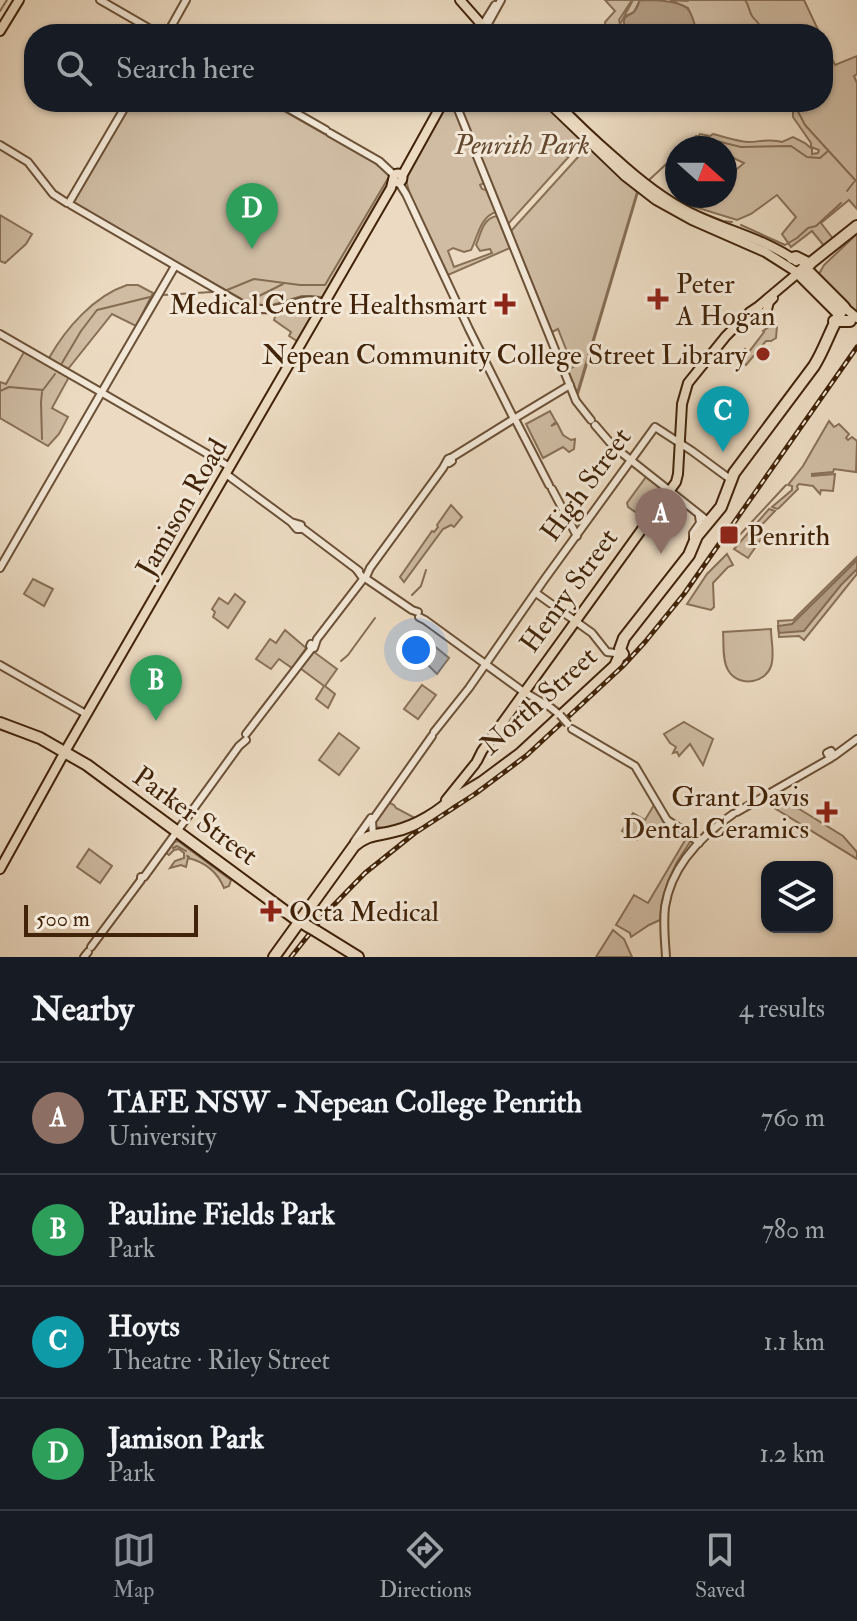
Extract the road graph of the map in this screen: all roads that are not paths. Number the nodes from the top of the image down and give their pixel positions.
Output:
1 (19, 0) edge
2 (100, 0) edge
3 (186, 0) edge
4 (457, 0) edge
5 (500, 0) edge
6 (142, 24) edge
7 (173, 24) edge
8 (476, 24) edge
9 (487, 24) edge
10 (0, 31) edge
11 (122, 112) edge
12 (295, 112) edge
13 (435, 112) edge
14 (459, 112) edge
15 (560, 112) edge
16 (565, 112) edge
17 (591, 139) junction
18 (0, 145) edge
19 (398, 178) junction
20 (69, 203) junction
21 (857, 228) edge
22 (175, 266) junction
23 (803, 272) junction
24 (324, 303) junction
25 (762, 308) junction
26 (836, 313) junction
27 (855, 321) edge
28 (0, 334) edge
29 (570, 385) junction
30 (102, 393) junction
31 (515, 419) junction
32 (680, 443) junction
33 (631, 460) junction
34 (228, 470) junction
35 (729, 478) junction
36 (669, 491) junction
37 (704, 518) junction
38 (577, 536) junction
39 (687, 557) junction
40 (0, 568) edge
41 (364, 575) junction
42 (536, 593) junction
43 (575, 621) junction
44 (618, 653) junction
45 (485, 664) junction
46 (0, 665) edge
47 (524, 692) junction
48 (86, 714) junction
49 (0, 725) edge
50 (63, 754) junction
51 (831, 755) dead end
52 (467, 777) junction
53 (488, 777) junction
54 (381, 807) junction
55 (441, 807) junction
56 (371, 832) junction
57 (176, 833) junction
58 (692, 837) junction
59 (699, 843) junction
60 (352, 845) junction
61 (690, 853) junction
62 (4, 858) edge
63 (0, 869) edge
64 (300, 924) junction
65 (88, 952) edge
66 (271, 957) edge
67 (349, 957) edge
68 (358, 957) edge
69 (666, 957) edge

1 - 10 main road
2 - 6 street
3 - 7 street
4 - 8 main road
5 - 9 street
11 - 20 street
12 - 19 street
13 - 19 main road, Jamison Road
14 - 29 street
15 - 17 main road
16 - 17 main road
17 - 23 main road
18 - 20 street
19 - 24 main road, Jamison Road
19 - 31 street
20 - 22 street
21 - 23 highway
21 - 23 highway
22 - 24 street
22 - 30 street
23 - 25 main road
23 - 25 main road
23 - 26 highway
24 - 34 main road, Jamison Road
25 - 32 main road, Henry Street
26 - 27 highway
26 - 27 main road
26 - 35 highway
28 - 30 street
29 - 31 street
29 - 33 street
30 - 34 street
30 - 40 street
31 - 38 street
31 - 41 street
32 - 33 street, High Street
32 - 35 street
32 - 36 main road, Henry Street
33 - 36 street
33 - 38 street, High Street
34 - 41 street
34 - 48 main road, Jamison Road
35 - 37 highway
36 - 37 street
36 - 43 main road, Henry Street
37 - 39 highway
37 - 39 highway
38 - 42 street, High Street
39 - 44 highway, North Street
41 - 45 street
41 - 57 street
42 - 43 street
42 - 45 street, High Street
43 - 44 street
43 - 47 main road, Henry Street
44 - 53 highway, North Street
45 - 47 street
45 - 54 street, High Street
46 - 48 street
47 - 52 main road, Henry Street
47 - 58 street, bridge
48 - 50 main road, Jamison Road
49 - 50 highway, Parker Street
50 - 57 highway, Parker Street
50 - 62 main road, Jamison Road
51 - 59 street
52 - 53 highway, North Street
52 - 53 highway, North Street
52 - 55 highway, Henry Street
52 - 55 main road
54 - 56 street
54 - 60 street
55 - 56 highway, Henry Street
56 - 60 highway
56 - 64 highway
57 - 64 highway, Parker Street
57 - 65 street
58 - 59 street
58 - 61 street
59 - 61 street
60 - 64 highway
61 - 69 street
62 - 63 main road, Jamison Road
64 - 66 highway
64 - 67 highway, Parker Street
64 - 68 highway, Parker Street

